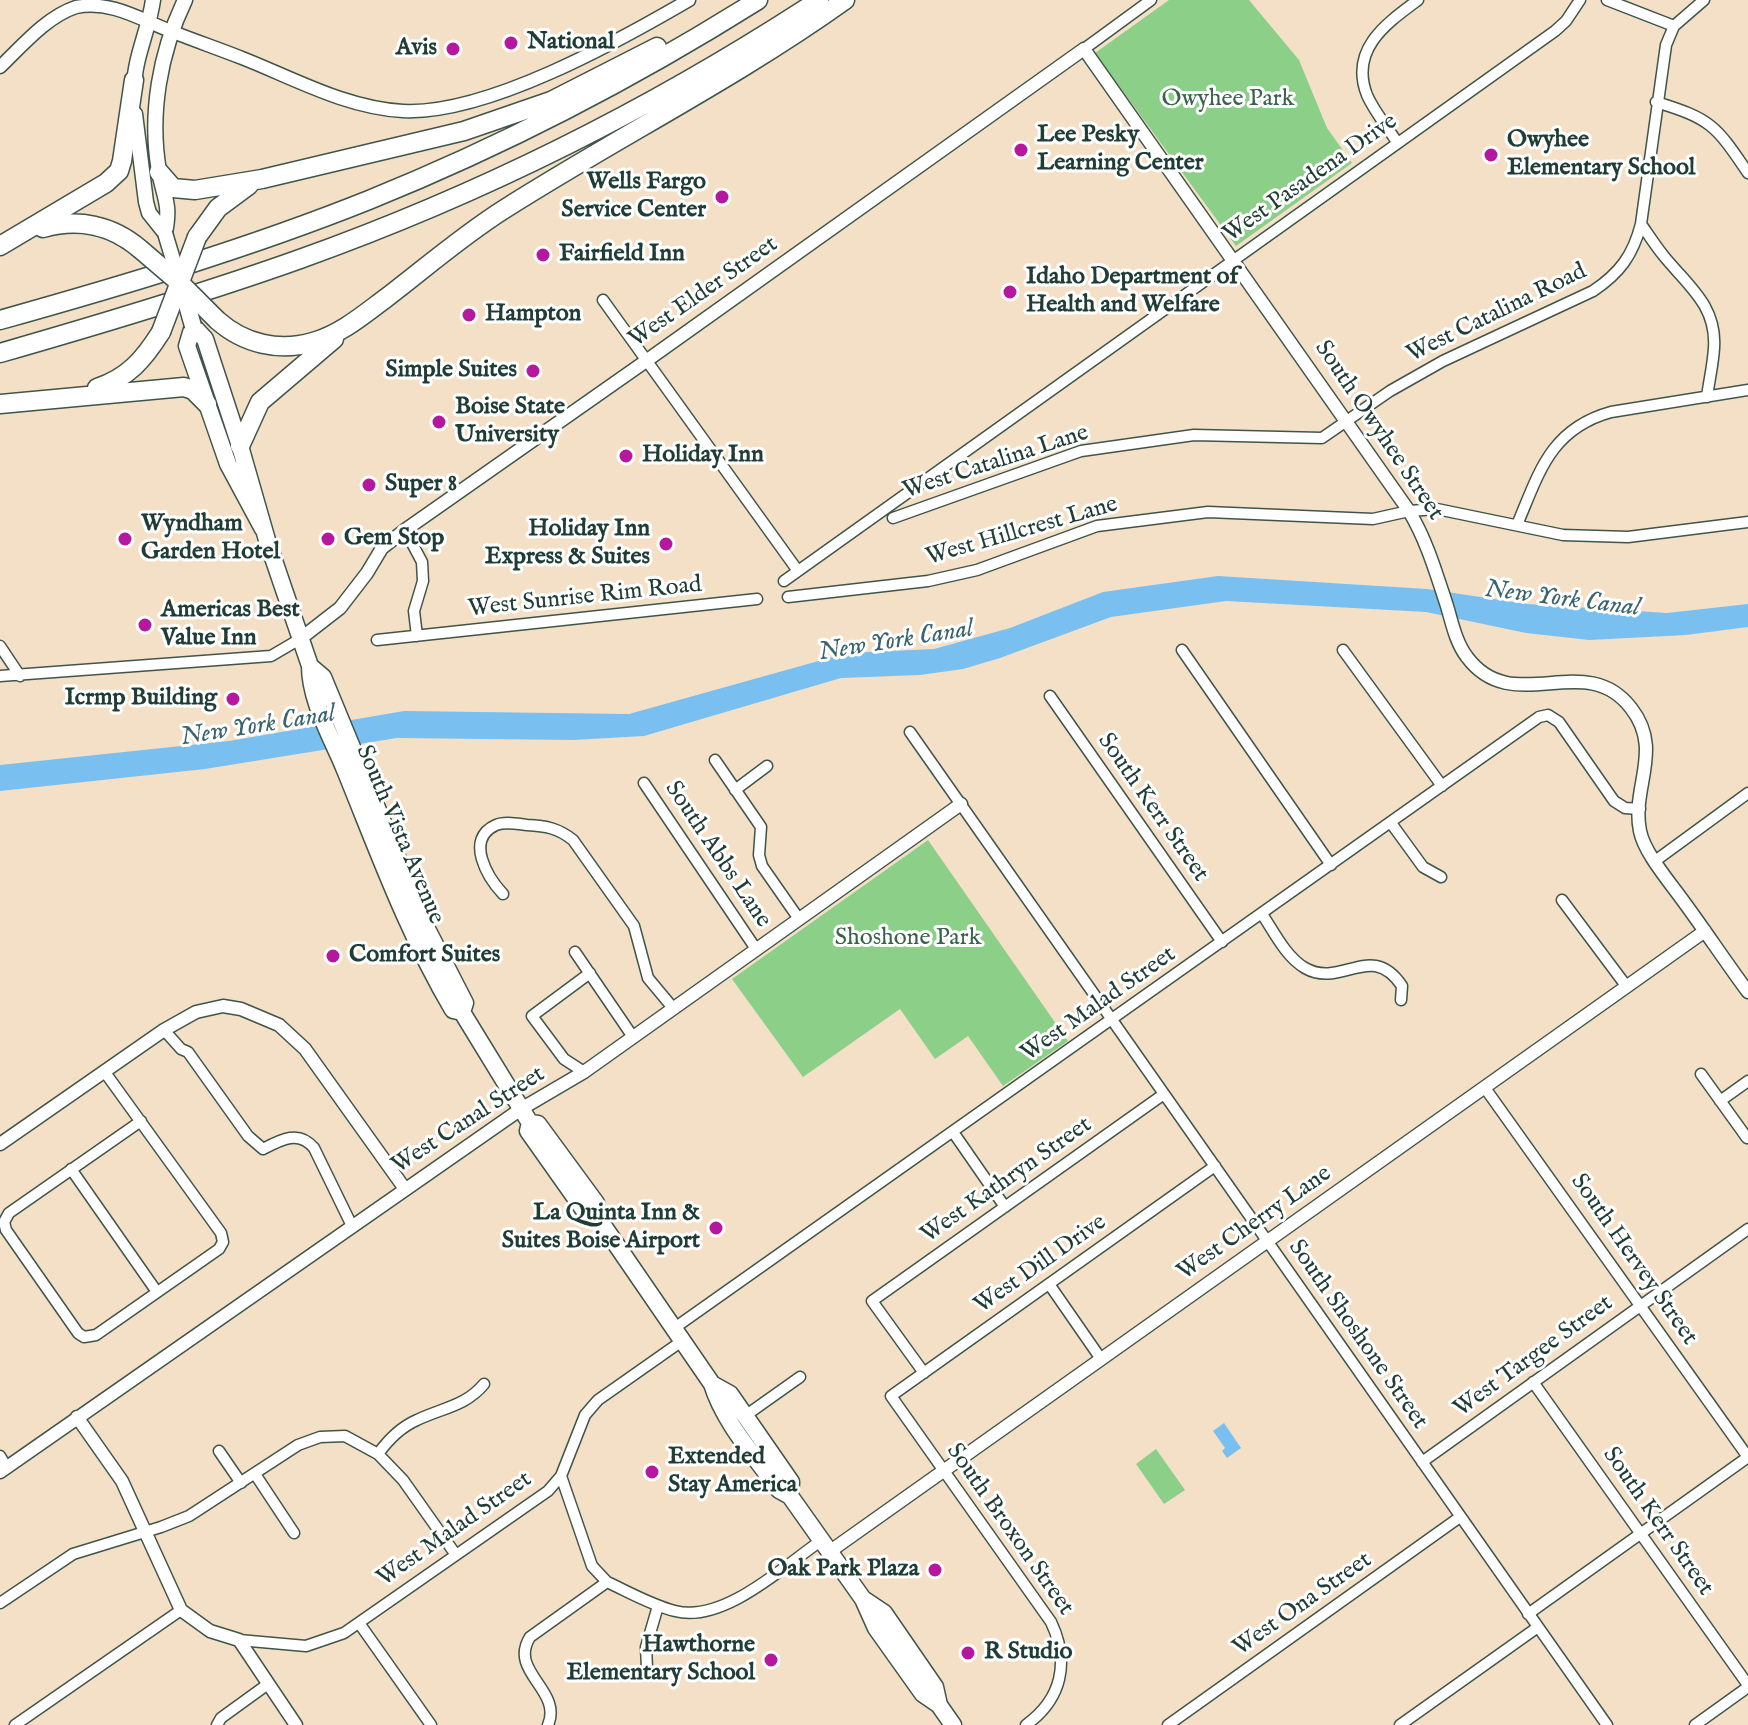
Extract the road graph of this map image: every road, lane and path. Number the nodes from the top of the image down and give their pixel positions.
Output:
1 (153, 0) edge
2 (185, 0) edge
3 (689, 0) edge
4 (739, 0) edge
5 (758, 0) edge
6 (819, 0) edge
7 (845, 0) edge
8 (1151, 0) edge
9 (1418, 0) edge
10 (1580, 0) edge
11 (1607, 0) edge
12 (1704, 0) edge
13 (90, 2) edge
14 (149, 22) junction
15 (1674, 26) junction
16 (171, 32) junction
17 (1084, 49) junction
18 (0, 67) edge
19 (134, 80) junction
20 (1656, 102) junction
21 (1397, 142) junction
22 (159, 172) junction
23 (1748, 173) edge
24 (262, 179) junction
25 (1641, 224) junction
26 (29, 231) junction
27 (165, 233) junction
28 (0, 246) edge
29 (1233, 259) junction
30 (181, 284) junction
31 (603, 300) dead end
32 (361, 317) junction
33 (0, 320) edge
34 (193, 326) junction
35 (0, 353) edge
36 (646, 361) junction
37 (1748, 390) edge
38 (79, 394) junction
39 (1707, 397) junction
40 (0, 404) edge
41 (207, 404) junction
42 (1347, 421) junction
43 (240, 446) junction
44 (1409, 511) junction
45 (893, 518) dead end
46 (1748, 522) edge
47 (1517, 525) junction
48 (263, 529) junction
49 (405, 530) junction
50 (798, 571) junction
51 (784, 581) dead end
52 (788, 597) dead end
53 (757, 599) dead end
54 (417, 636) junction
55 (300, 639) junction
56 (377, 640) dead end
57 (0, 646) edge
58 (1182, 650) dead end
59 (1343, 650) dead end
60 (0, 676) edge
61 (20, 676) junction
62 (1050, 696) dead end
63 (910, 732) dead end
64 (715, 760) dead end
65 (767, 766) dead end
66 (644, 783) dead end
67 (1442, 786) junction
68 (735, 790) junction
69 (1748, 793) edge
70 (961, 804) junction
71 (1640, 809) junction
72 (1391, 823) junction
73 (1655, 861) junction
74 (1331, 865) junction
75 (1441, 877) dead end
76 (503, 894) dead end
77 (1562, 900) dead end
78 (1262, 914) junction
79 (799, 919) junction
80 (1705, 931) junction
81 (1222, 942) junction
82 (756, 949) junction
83 (575, 952) dead end
84 (590, 973) junction
85 (1627, 987) junction
86 (1748, 992) edge
87 (1401, 1000) dead end
88 (673, 1008) junction
89 (1112, 1021) junction
90 (164, 1030) junction
91 (633, 1037) junction
92 (104, 1071) junction
93 (584, 1072) junction
94 (1701, 1074) dead end
95 (1748, 1081) edge
96 (1485, 1088) junction
97 (1164, 1094) junction
98 (1720, 1101) junction
99 (526, 1116) junction
100 (141, 1121) junction
101 (953, 1132) junction
102 (1747, 1138) edge
103 (0, 1144) edge
104 (1215, 1166) junction
105 (71, 1169) junction
106 (405, 1189) junction
107 (1005, 1207) junction
108 (352, 1226) junction
109 (1748, 1229) edge
110 (1267, 1241) junction
111 (1049, 1284) junction
112 (157, 1292) junction
113 (1642, 1305) junction
114 (678, 1335) junction
115 (1101, 1359) junction
116 (924, 1373) junction
117 (800, 1377) dead end
118 (1533, 1382) junction
119 (484, 1384) dead end
120 (712, 1384) junction
121 (891, 1396) joint
122 (745, 1416) junction
123 (77, 1417) junction
124 (219, 1451) dead end
125 (378, 1454) junction
126 (1748, 1457) edge
127 (1422, 1462) junction
128 (2, 1465) edge
129 (944, 1471) junction
130 (255, 1474) junction
131 (561, 1476) junction
132 (241, 1483) junction
133 (790, 1496) junction
134 (1460, 1517) junction
135 (145, 1532) junction
136 (294, 1533) dead end
137 (1641, 1534) junction
138 (826, 1546) junction
139 (456, 1555) junction
140 (607, 1582) junction
141 (0, 1603) edge
142 (658, 1606) junction
143 (181, 1610) junction
144 (1528, 1614) junction
145 (359, 1623) junction
146 (1538, 1627) junction
147 (239, 1640) junction
148 (647, 1668) dead end
149 (268, 1684) junction
150 (1748, 1686) edge
151 (15, 1725) edge
152 (217, 1725) edge
153 (296, 1725) edge
154 (431, 1725) edge
155 (548, 1725) edge
156 (953, 1725) edge
157 (1026, 1725) edge
158 (1168, 1725) edge
159 (1400, 1725) edge
160 (1607, 1725) edge
161 (1695, 1725) edge

1 - 14 main road, South Vista Avenue
2 - 16 main road, South Vista Avenue
3 - 16 street
4 - 24 highway
5 - 33 highway
6 - 35 highway
7 - 32 highway
8 - 17 street, West Elder Street
9 - 21 street
10 - 21 street, West Pasadena Drive
11 - 15 street
12 - 15 street
13 - 14 street
13 - 18 street
14 - 16 street
14 - 19 main road, South Vista Avenue
15 - 20 street, West Catalina Road
16 - 22 main road, South Vista Avenue
17 - 29 street, South Owyhee Street
17 - 36 street, West Elder Street
19 - 26 highway
19 - 27 main road, South Vista Avenue
20 - 23 street
20 - 25 street, West Catalina Road
21 - 29 street, West Pasadena Drive
22 - 24 highway
22 - 27 main road, South Vista Avenue
24 - 30 highway, bridge
25 - 39 street
25 - 42 street, West Catalina Road
26 - 28 highway
26 - 30 highway, bridge
27 - 30 main road, South Vista Avenue, bridge
29 - 42 street, South Owyhee Street
29 - 50 street, West Pasadena Drive
30 - 32 highway, bridge
30 - 34 main road, South Vista Avenue, bridge
30 - 38 highway, bridge
31 - 36 street
32 - 43 highway
34 - 41 main road, South Vista Avenue
34 - 43 main road, South Vista Avenue
36 - 49 street, West Elder Street
36 - 50 street
37 - 39 street
38 - 40 highway
38 - 41 highway
39 - 47 street
41 - 48 main road, South Vista Avenue
42 - 44 street, South Owyhee Street
42 - 45 street, West Catalina Lane
43 - 48 main road, South Vista Avenue
44 - 47 street, West Hillcrest Lane
44 - 52 street, West Hillcrest Lane
44 - 71 street, South Owyhee Street
46 - 47 street, West Hillcrest Lane
48 - 55 main road, South Vista Avenue
49 - 54 street
49 - 55 street, West Elder Street
50 - 51 street, West Pasadena Drive
53 - 54 street, West Sunrise Rim Road
54 - 56 street, West Sunrise Rim Road
55 - 61 street
55 - 99 main road, South Vista Avenue
57 - 61 street
58 - 74 street
59 - 67 street
60 - 61 street
62 - 81 street, South Kerr Street
63 - 70 street, South Shoshone Street
64 - 68 street
65 - 68 street
66 - 82 street, South Abbs Lane
67 - 71 street, West Malad Street
67 - 72 street, West Malad Street
68 - 79 street
69 - 73 street
70 - 79 street, West Canal Street
70 - 89 street, South Shoshone Street
71 - 73 street, South Owyhee Street
72 - 74 street, West Malad Street
72 - 75 street
73 - 80 street, South Owyhee Street
74 - 78 street, West Malad Street
76 - 88 street
77 - 85 street
78 - 81 street, West Malad Street
78 - 87 street
79 - 82 street, West Canal Street
80 - 85 street, West Cherry Lane
80 - 86 street, South Owyhee Street
81 - 89 street, West Malad Street
82 - 88 street, West Canal Street
83 - 84 street
84 - 91 street
84 - 93 street
85 - 96 street, West Cherry Lane
88 - 91 street, West Canal Street
89 - 97 street, South Shoshone Street
89 - 101 street, West Malad Street
90 - 92 street
90 - 106 street
90 - 108 street
91 - 93 street, West Canal Street
92 - 100 street
92 - 103 street
93 - 99 street, West Canal Street
94 - 98 street
95 - 98 street
96 - 110 street, West Cherry Lane
96 - 113 street, South Hervey Street
97 - 104 street, South Shoshone Street
97 - 107 street, West Kathryn Street
98 - 102 street
99 - 106 street, West Canal Street
99 - 114 main road, South Vista Avenue
100 - 105 street
100 - 112 street
101 - 107 street
101 - 114 street, West Malad Street
104 - 110 street, South Shoshone Street
104 - 111 street, West Dill Drive
105 - 112 street
105 - 112 street
106 - 108 street, West Canal Street
107 - 116 street, West Kathryn Street
108 - 123 street, West Canal Street
109 - 113 street, West Targee Street
110 - 115 street, West Cherry Lane
110 - 127 street, South Shoshone Street
111 - 115 street
111 - 116 street, West Dill Drive
113 - 118 street, West Targee Street
113 - 126 street, South Hervey Street
114 - 120 main road, South Vista Avenue
114 - 131 street, West Malad Street
115 - 129 street, West Cherry Lane
116 - 121 street, West Dill Drive
117 - 122 street
118 - 127 street, West Targee Street
118 - 137 street, South Kerr Street
119 - 125 street
120 - 122 main road, South Vista Avenue
120 - 133 main road, South Vista Avenue
121 - 129 street, South Broxon Street
122 - 133 main road, South Vista Avenue
123 - 128 street, West Canal Street
123 - 135 street
124 - 132 street
125 - 130 street
125 - 139 street
126 - 137 street
127 - 134 street, South Shoshone Street
129 - 138 street, West Cherry Lane
129 - 157 street, South Broxon Street
130 - 132 street
130 - 136 street
131 - 139 street, West Malad Street
131 - 140 street
132 - 135 street
133 - 138 main road, South Vista Avenue
134 - 144 street, South Shoshone Street
134 - 158 street, West Ona Street
135 - 141 street
135 - 143 street
137 - 144 street
137 - 150 street, South Kerr Street
138 - 142 street, West Cherry Lane
138 - 156 main road, South Vista Avenue
139 - 145 street, West Malad Street
140 - 142 street, West Cherry Lane
140 - 155 street
142 - 148 street
143 - 147 street
143 - 151 street
144 - 146 street, South Shoshone Street
145 - 147 street, West Malad Street
145 - 154 street
146 - 159 street
146 - 160 street, South Shoshone Street
147 - 149 street
149 - 152 street
149 - 153 street
150 - 161 street

